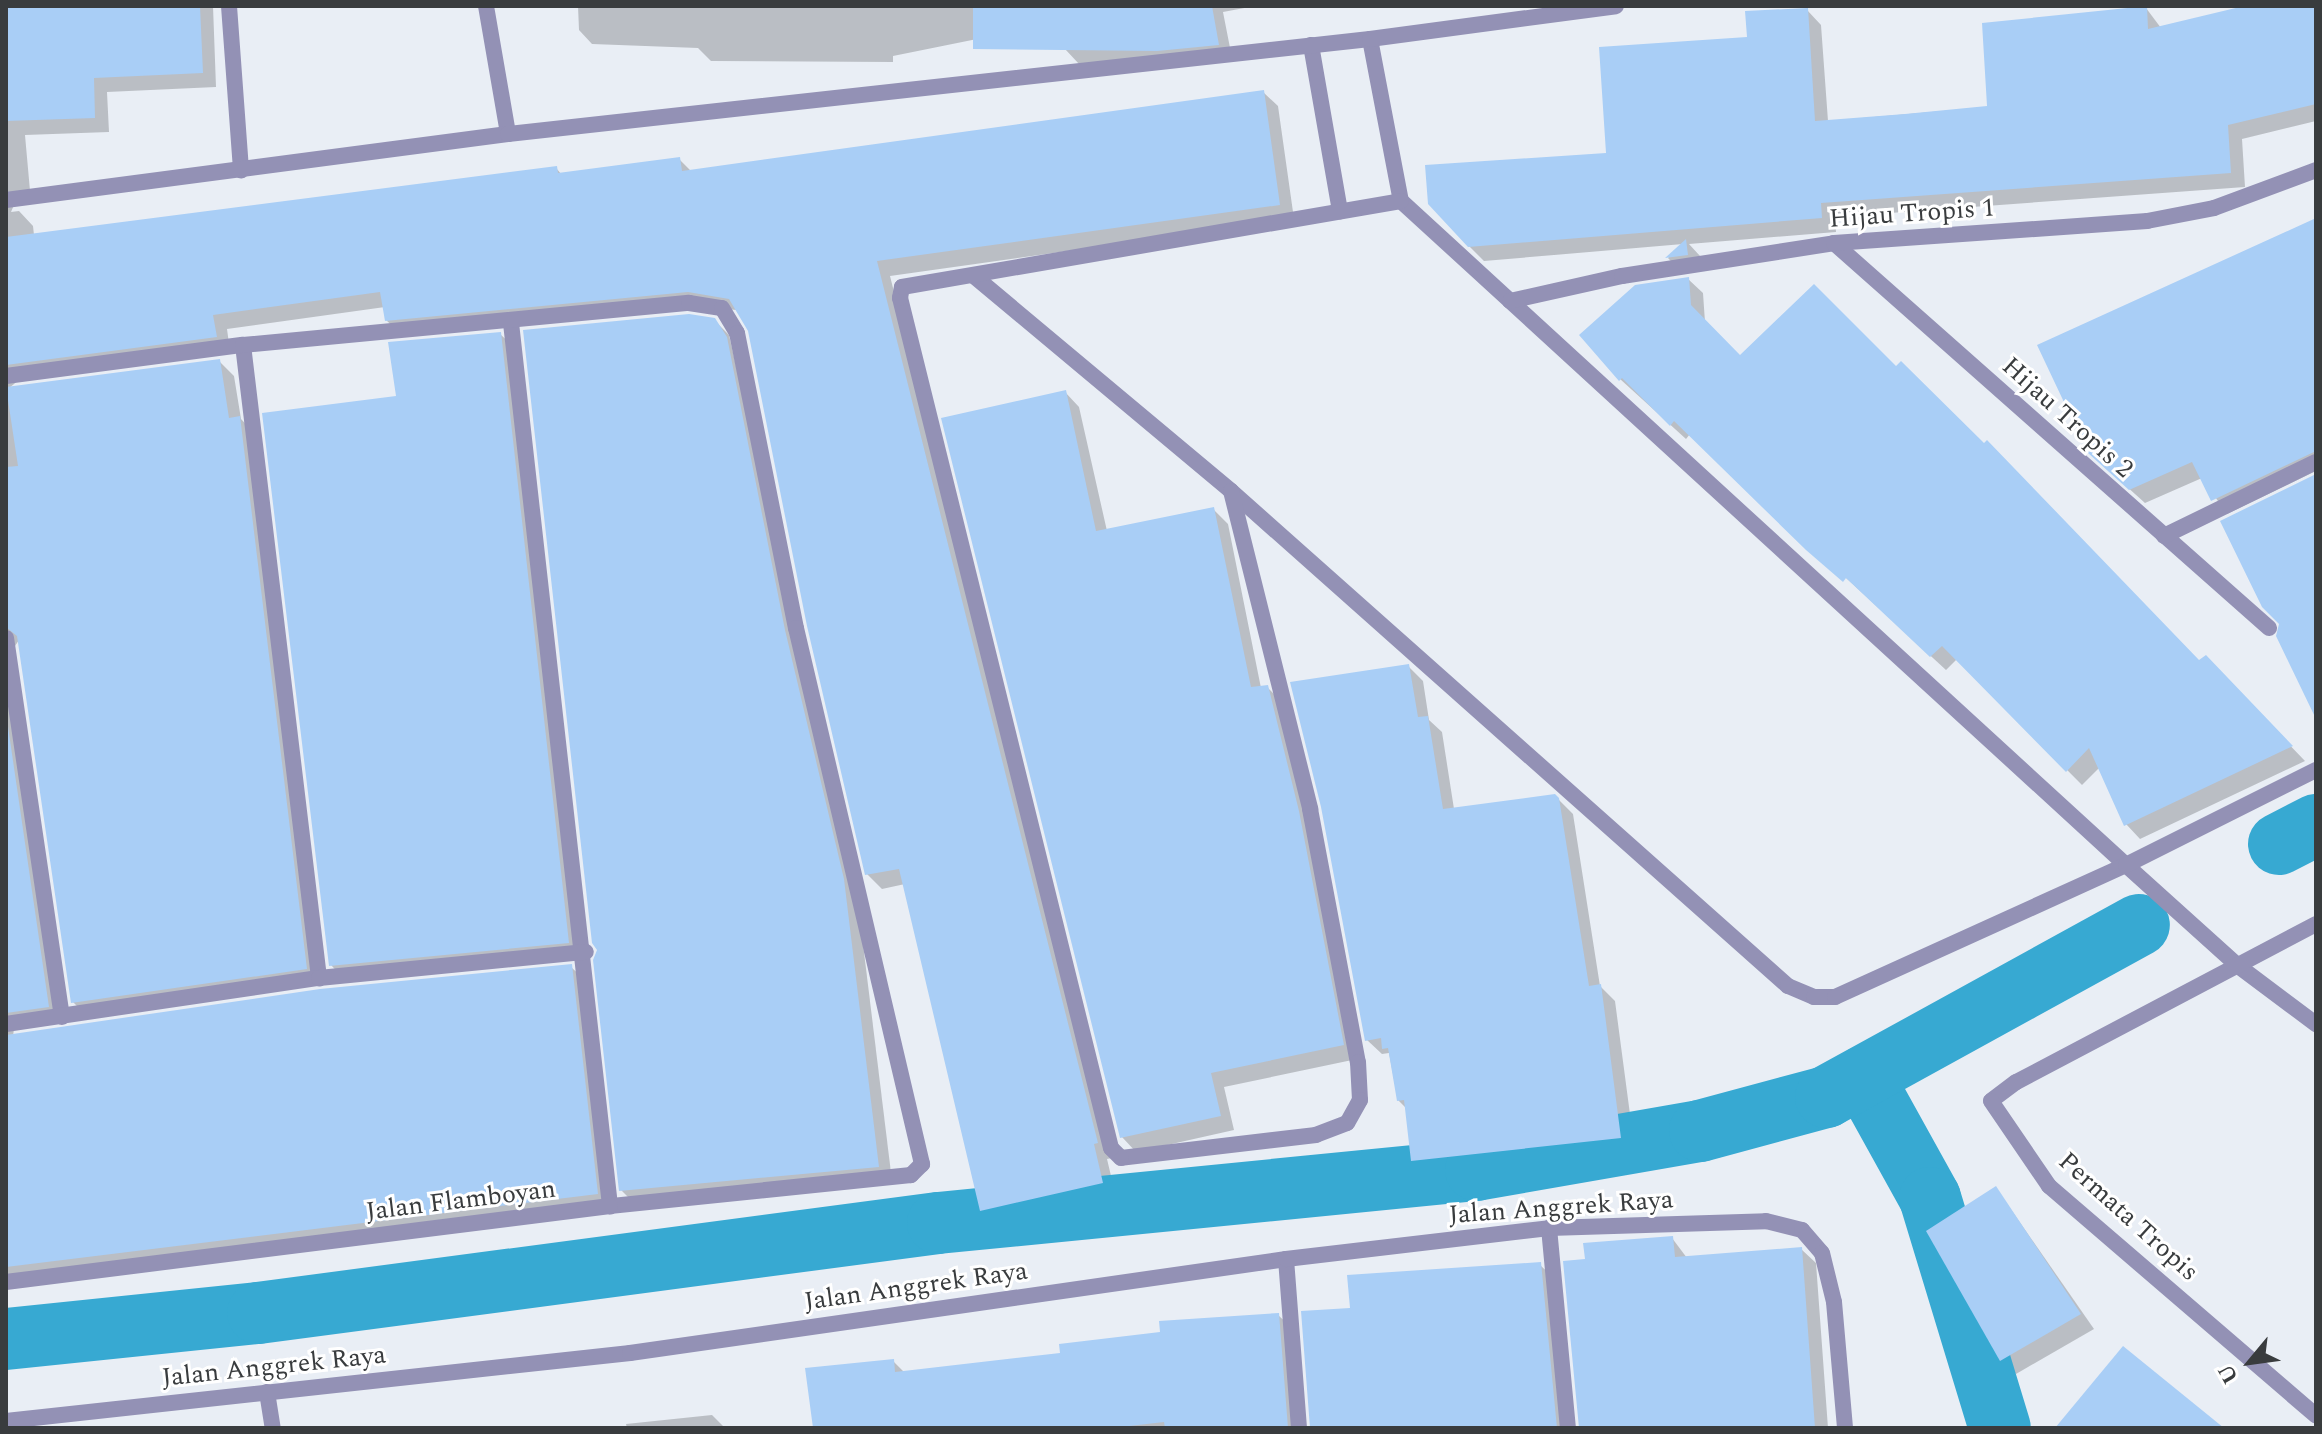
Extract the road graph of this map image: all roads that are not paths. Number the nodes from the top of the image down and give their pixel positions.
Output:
1 (229, 6) edge
2 (486, 6) edge
3 (1616, 6) edge
4 (1370, 39) junction
5 (1311, 45) junction
6 (508, 134) junction
7 (2316, 170) edge
8 (241, 171) junction
9 (6, 200) edge
10 (1401, 201) junction
11 (1340, 212) junction
12 (1834, 243) junction
13 (974, 276) junction
14 (1510, 301) junction
15 (511, 323) junction
16 (243, 345) junction
17 (6, 376) edge
18 (2316, 462) edge
19 (1231, 491) junction
20 (2164, 536) junction
21 (2269, 628) dead end
22 (6, 638) edge
23 (2316, 770) edge
24 (2126, 865) junction
25 (2316, 924) edge
26 (586, 952) junction
27 (2237, 965) junction
28 (319, 978) junction
29 (62, 1017) junction
30 (6, 1024) edge
31 (2316, 1024) edge
32 (610, 1206) junction
33 (1549, 1228) junction
34 (1286, 1259) junction
35 (6, 1282) edge
36 (267, 1392) junction
37 (2316, 1416) edge
38 (6, 1421) edge
39 (273, 1428) edge
40 (1299, 1428) edge
41 (1568, 1428) edge
42 (1845, 1428) edge

1 - 8 street
2 - 6 street
3 - 4 street
4 - 5 street
4 - 10 street
5 - 6 street
5 - 11 street
6 - 8 street
7 - 12 street, Hijau Tropis 1
8 - 9 street
10 - 11 street
10 - 14 street
11 - 13 street
12 - 14 street, Hijau Tropis 1
12 - 20 street, Hijau Tropis 2
13 - 19 street
13 - 19 street
14 - 24 street
15 - 16 street
15 - 26 street
15 - 32 street, Jalan Flamboyan
16 - 17 street
16 - 28 street
18 - 20 street
19 - 24 street
20 - 21 street, Hijau Tropis 2
22 - 29 street
23 - 24 street
24 - 27 street
25 - 27 street
26 - 28 street
26 - 32 street
27 - 31 street
27 - 37 street, Permata Tropis
28 - 29 street
29 - 30 street
32 - 35 street, Jalan Flamboyan
33 - 34 street, Jalan Anggrek Raya
33 - 41 street
33 - 42 street, Jalan Anggrek Raya
34 - 36 street, Jalan Anggrek Raya
34 - 40 street
36 - 38 street, Jalan Anggrek Raya
36 - 39 street

